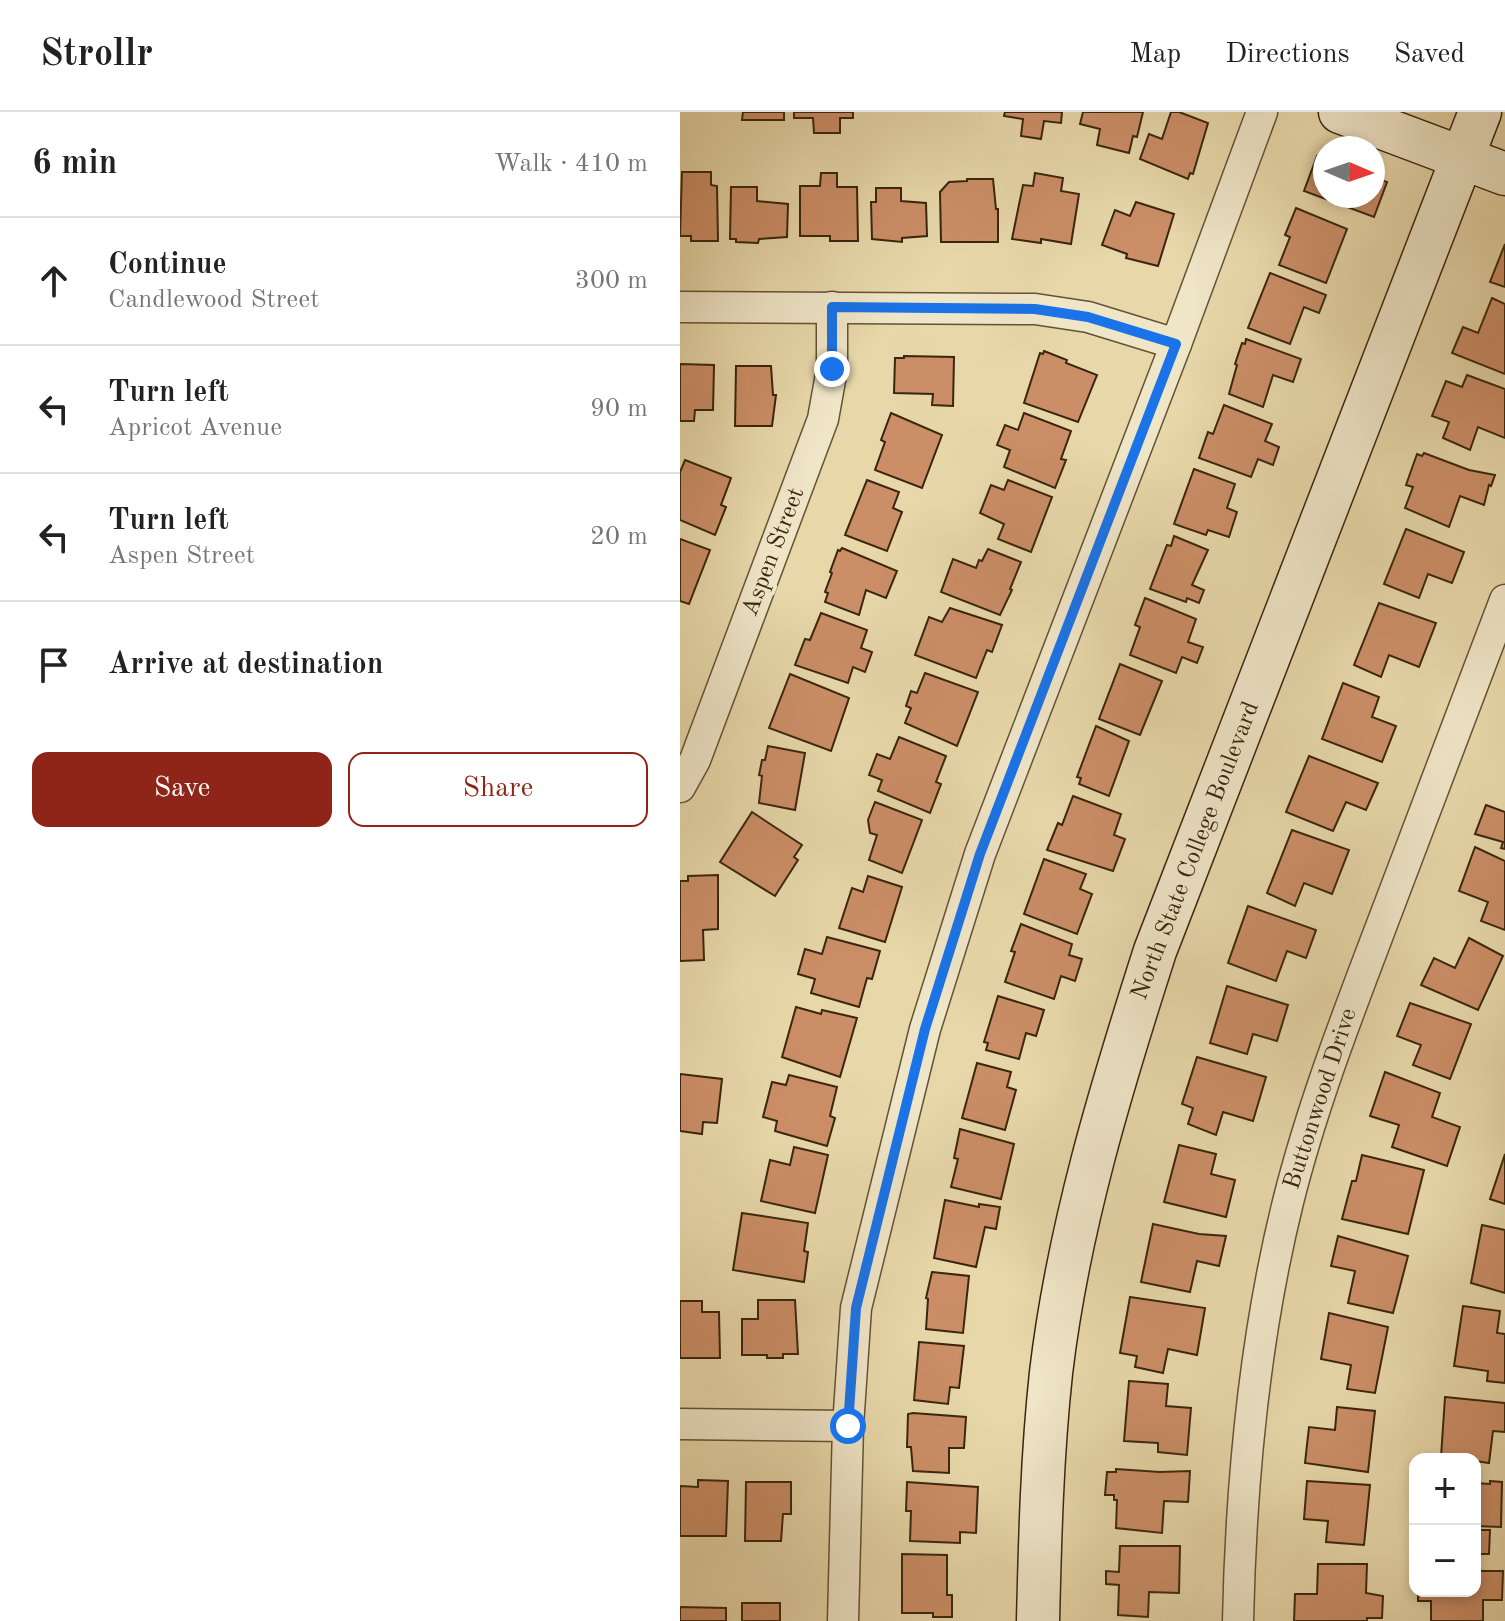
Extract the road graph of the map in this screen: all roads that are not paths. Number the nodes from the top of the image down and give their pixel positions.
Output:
1 (1262, 112) edge
2 (1340, 112) edge
3 (1480, 112) edge
4 (1462, 157) junction
5 (1505, 174) edge
6 (680, 307) edge
7 (832, 307) junction
8 (1176, 344) junction
9 (1505, 600) edge
10 (1499, 635) edge
11 (680, 787) edge
12 (680, 1424) edge
13 (848, 1426) junction
14 (843, 1621) edge
15 (1038, 1621) edge
16 (1238, 1621) edge

1 - 8 street
2 - 4 main road
3 - 4 main road, North State College Boulevard
4 - 5 main road
4 - 15 main road, North State College Boulevard
6 - 7 street
7 - 8 street
7 - 11 street, Aspen Street
8 - 13 street
9 - 10 street, Buttonwood Drive
10 - 16 street, Buttonwood Drive
12 - 13 street
13 - 14 street

